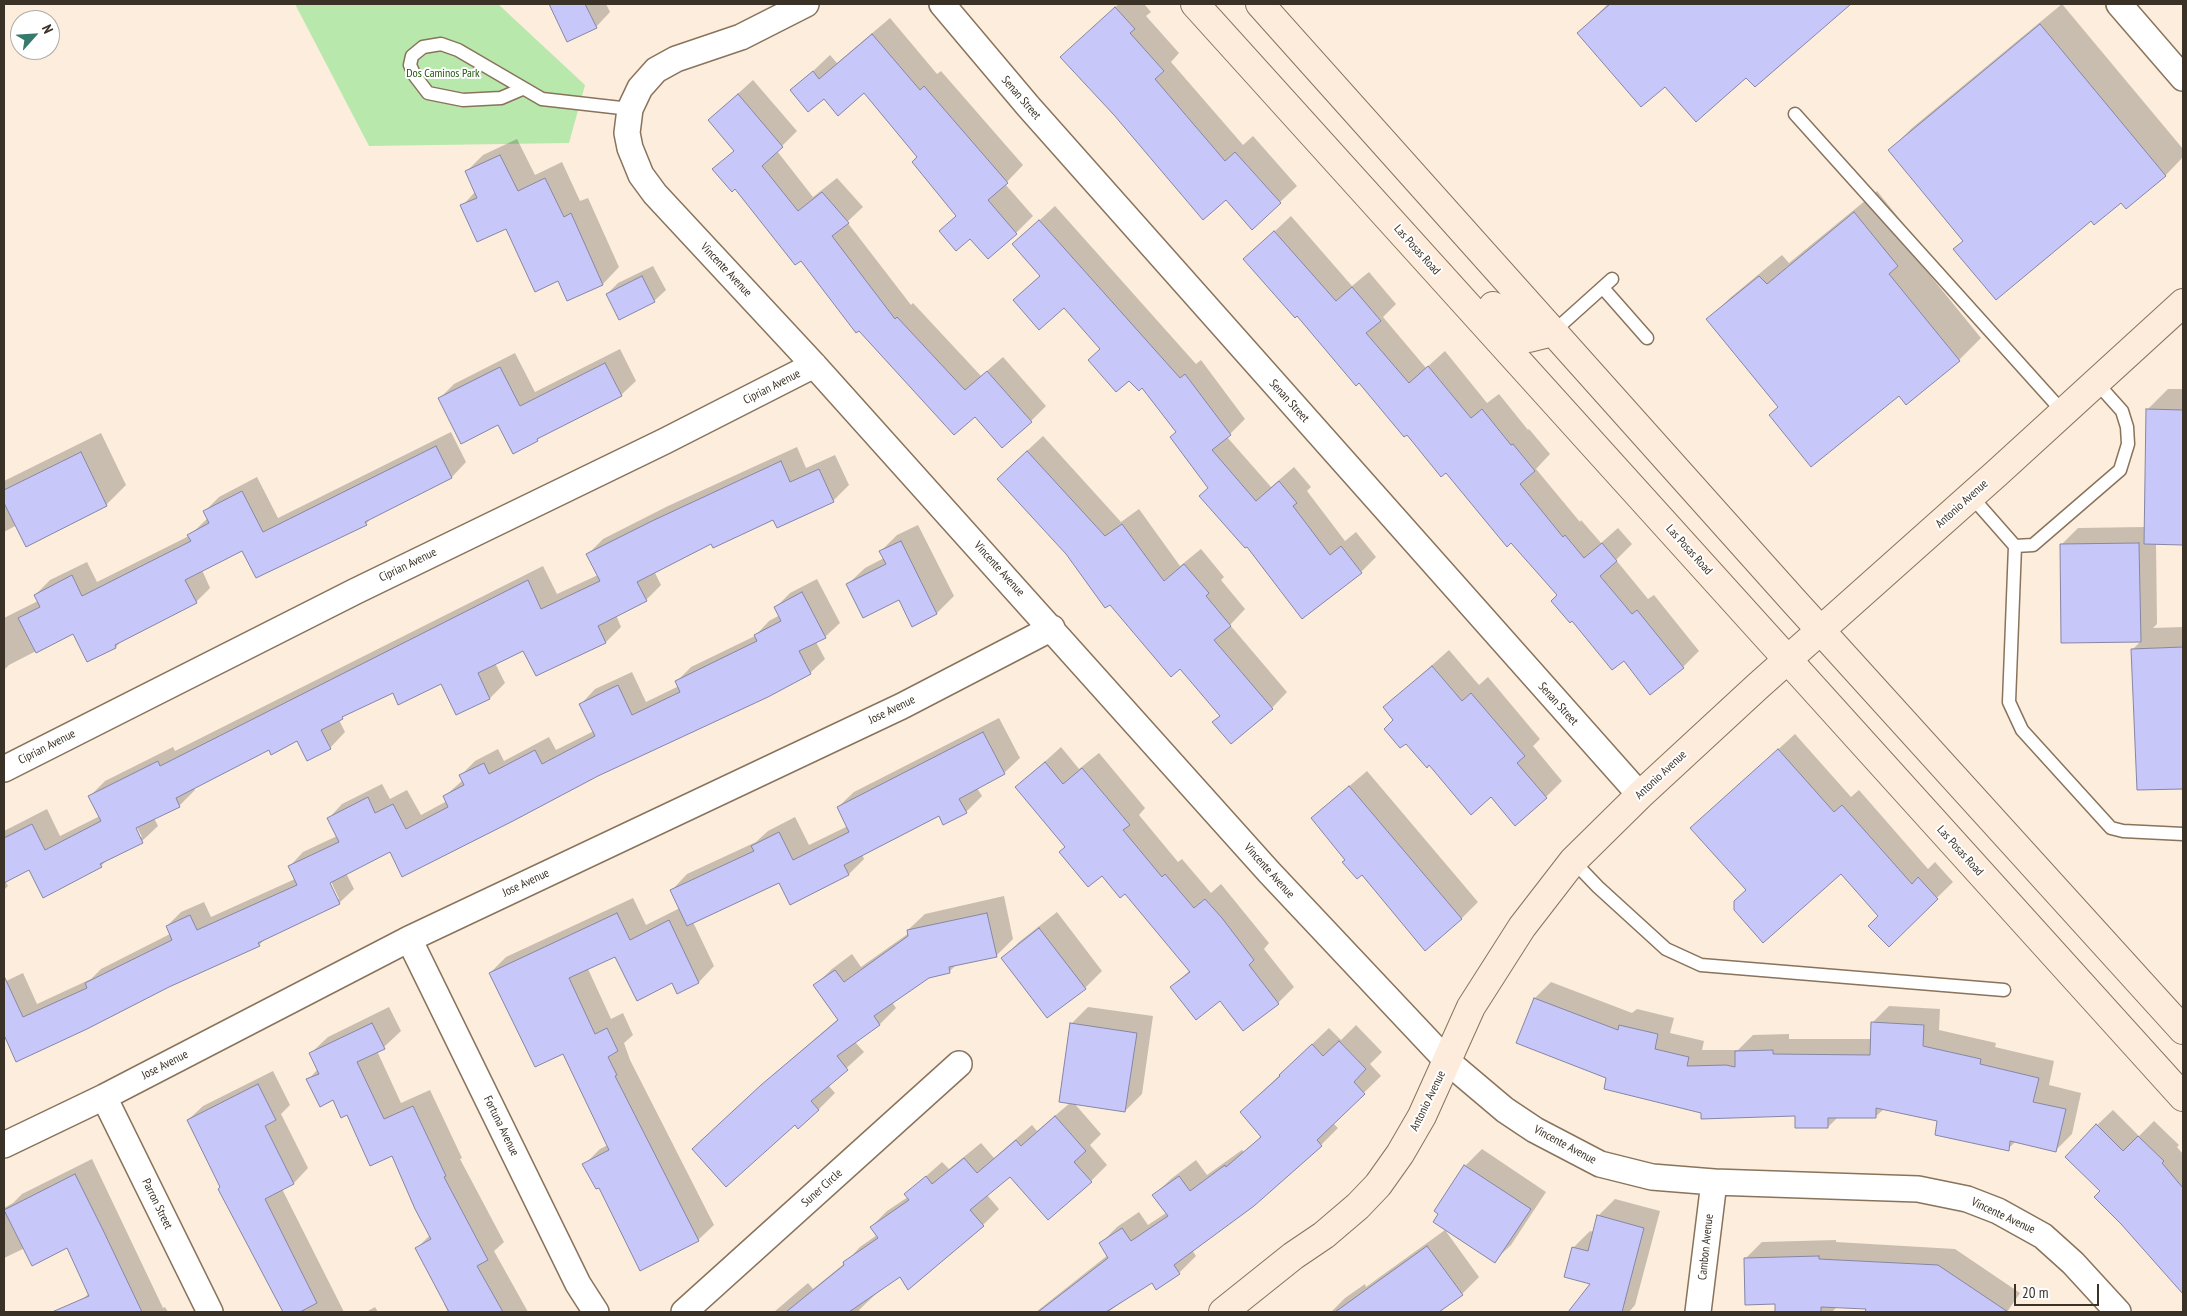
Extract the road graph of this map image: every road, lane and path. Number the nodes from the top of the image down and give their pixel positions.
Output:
1 (806, 4) edge
2 (942, 4) edge
3 (1195, 4) edge
4 (1260, 4) edge
5 (2119, 4) edge
6 (2183, 78) edge
7 (522, 89) junction
8 (630, 109) junction
9 (1795, 114) dead end
10 (1338, 162) junction
11 (2183, 303) edge
12 (1553, 332) junction
13 (1647, 338) dead end
14 (814, 365) junction
15 (2096, 382) junction
16 (2063, 412) junction
17 (1971, 496) junction
18 (2015, 546) junction
19 (1052, 628) junction
20 (1820, 630) junction
21 (1787, 660) junction
22 (4, 769) edge
23 (1640, 795) junction
24 (2183, 834) edge
25 (1573, 861) junction
26 (410, 939) junction
27 (2004, 990) dead end
28 (2183, 1030) edge
29 (1447, 1061) junction
30 (959, 1064) dead end
31 (104, 1097) junction
32 (2183, 1097) edge
33 (4, 1145) edge
34 (1714, 1182) junction
35 (210, 1312) edge
36 (596, 1312) edge
37 (684, 1312) edge
38 (1223, 1312) edge
39 (1698, 1312) edge
40 (2118, 1312) edge

1 - 8 street
2 - 23 street, Senan Street
3 - 10 main road, Las Posas Road
4 - 12 main road
5 - 6 street
7 - 7 lane
7 - 8 lane
8 - 14 street, Vincente Avenue
9 - 16 lane
10 - 12 main road
10 - 21 main road, Las Posas Road
11 - 15 main road, Antonio Avenue
12 - 13 lane
12 - 20 main road
14 - 19 street, Vincente Avenue
14 - 22 street, Ciprian Avenue
15 - 16 main road, Antonio Avenue
15 - 18 lane
16 - 17 main road, Antonio Avenue
17 - 18 lane
17 - 20 main road, Antonio Avenue
18 - 24 lane
19 - 26 street, Jose Avenue
19 - 29 street, Vincente Avenue
20 - 21 main road, Antonio Avenue
20 - 28 main road
21 - 23 main road, Antonio Avenue
21 - 32 main road, Las Posas Road
23 - 25 main road, Antonio Avenue
25 - 27 lane
25 - 29 main road, Antonio Avenue
26 - 31 street, Jose Avenue
26 - 36 street, Fortuna Avenue
29 - 34 street, Vincente Avenue
29 - 38 main road, Antonio Avenue
30 - 37 street, Suner Circle
31 - 33 street, Jose Avenue
31 - 35 street, Parron Street
34 - 39 street, Cambon Avenue
34 - 40 street, Vincente Avenue

